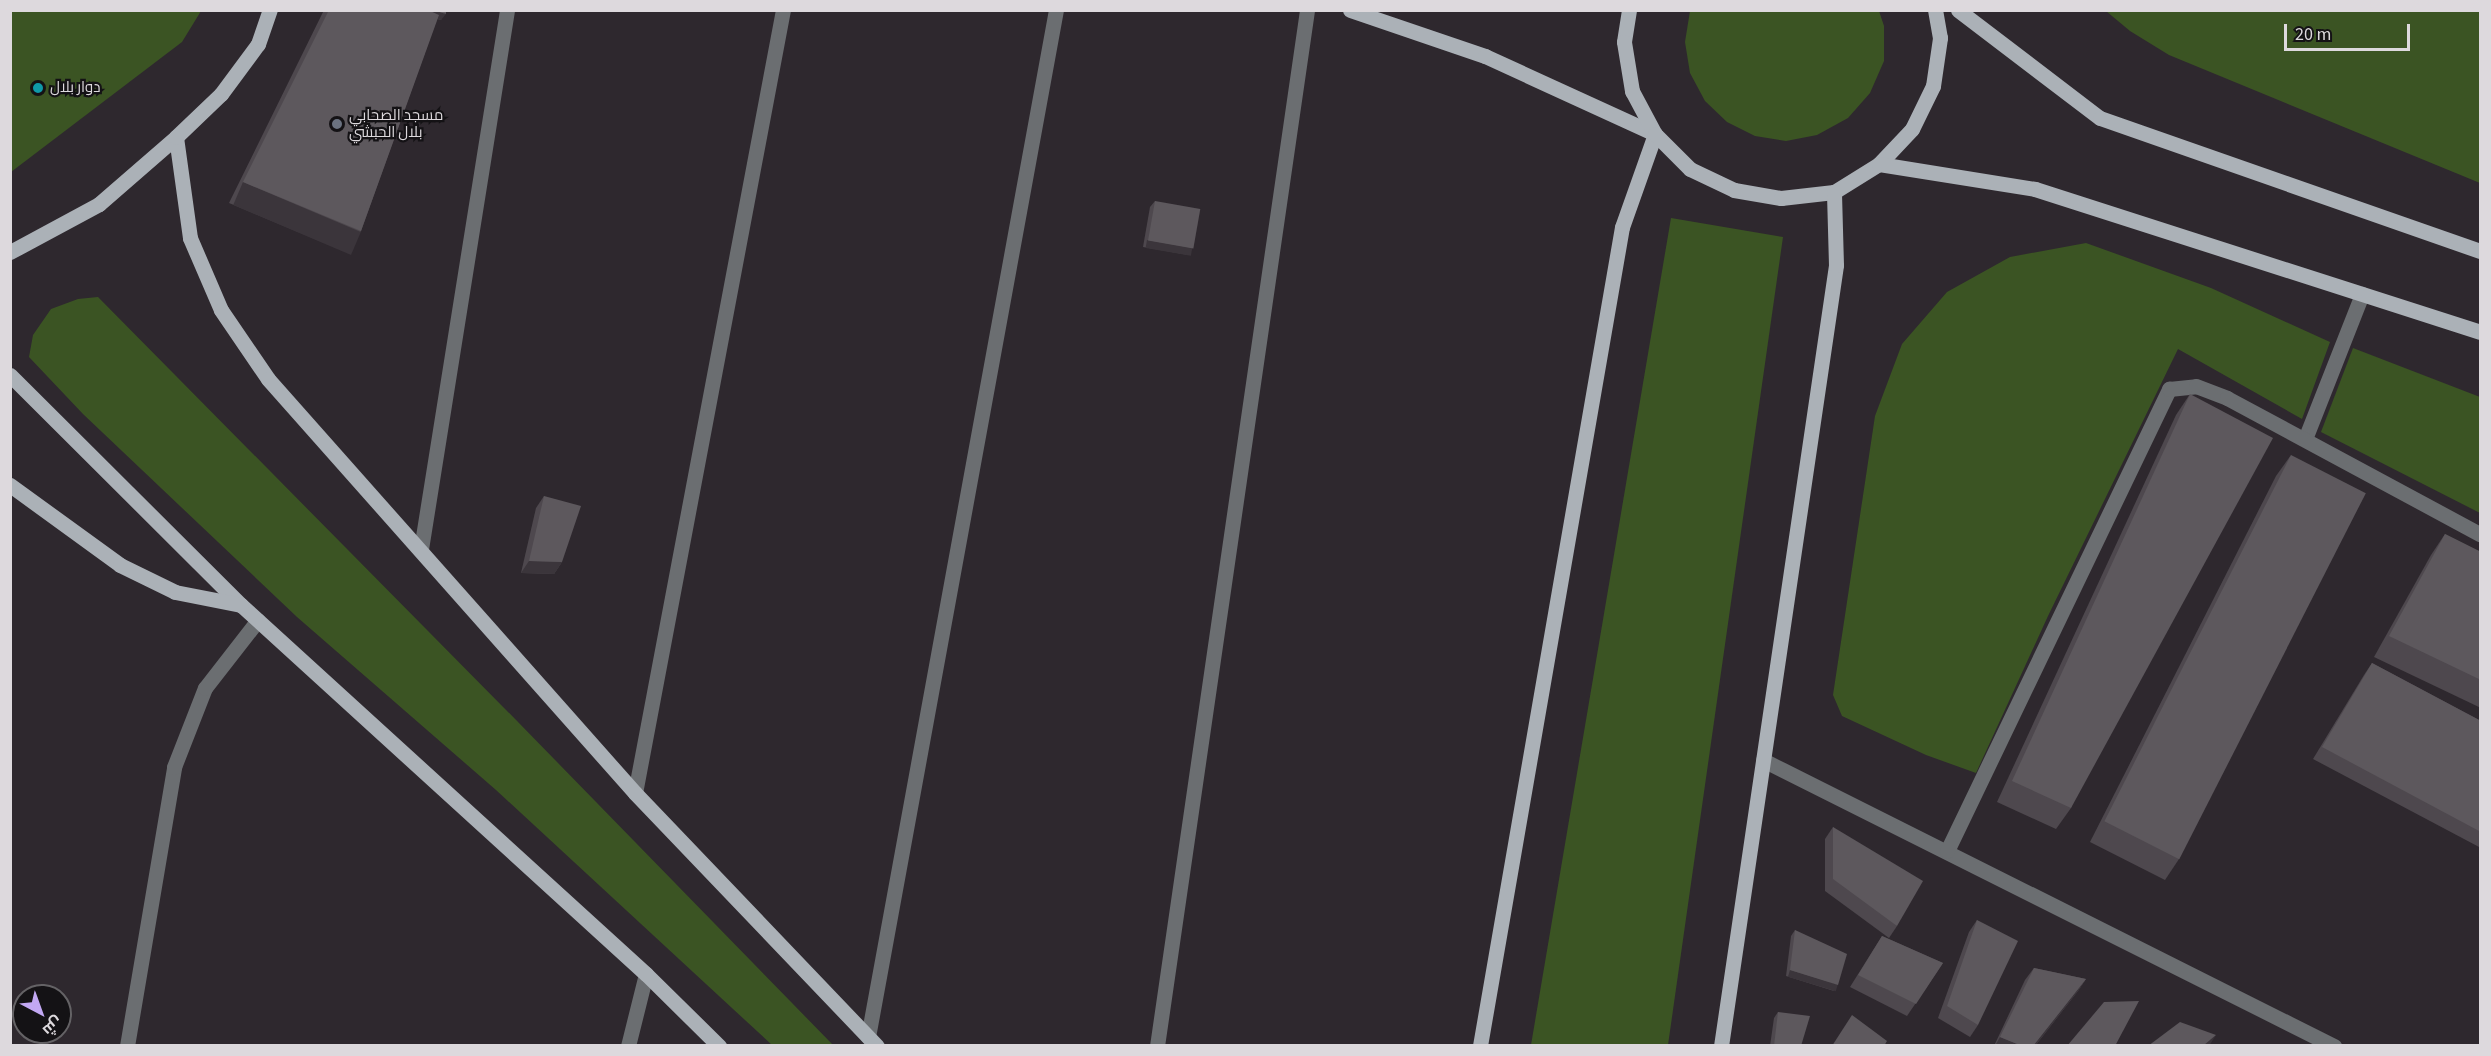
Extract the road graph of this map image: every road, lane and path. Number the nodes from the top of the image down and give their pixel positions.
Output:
1 (270, 10) edge
2 (507, 10) edge
3 (783, 10) edge
4 (1056, 10) edge
5 (1307, 10) edge
6 (1350, 10) edge
7 (1629, 10) edge
8 (1935, 10) edge
9 (1958, 10) edge
10 (1655, 135) junction
11 (176, 137) junction
12 (1879, 164) junction
13 (1834, 192) junction
14 (2481, 251) edge
15 (10, 252) edge
16 (2362, 294) junction
17 (2481, 332) edge
18 (10, 375) edge
19 (2305, 439) junction
20 (10, 485) edge
21 (2481, 534) edge
22 (421, 549) junction
23 (241, 605) junction
24 (258, 620) junction
25 (1763, 760) junction
26 (635, 793) junction
27 (1947, 851) junction
28 (646, 974) junction
29 (872, 1041) edge
30 (127, 1046) edge
31 (628, 1046) edge
32 (719, 1046) edge
33 (1157, 1046) edge
34 (1480, 1046) edge
35 (1721, 1046) edge
36 (2334, 1046) edge

1 - 11 main road
2 - 22 street
3 - 26 street
4 - 29 street
5 - 33 street
6 - 10 main road
7 - 10 main road
8 - 12 main road
9 - 14 main road
10 - 13 main road
10 - 34 main road
11 - 15 main road
11 - 22 main road
12 - 13 main road
12 - 16 main road
13 - 25 main road
16 - 17 main road
16 - 19 street
18 - 23 main road
19 - 21 street
19 - 27 street
20 - 23 main road
22 - 26 main road
23 - 24 main road
24 - 28 main road
24 - 30 street
25 - 27 street
25 - 35 main road
26 - 29 main road
27 - 36 street
28 - 31 street
28 - 32 main road

